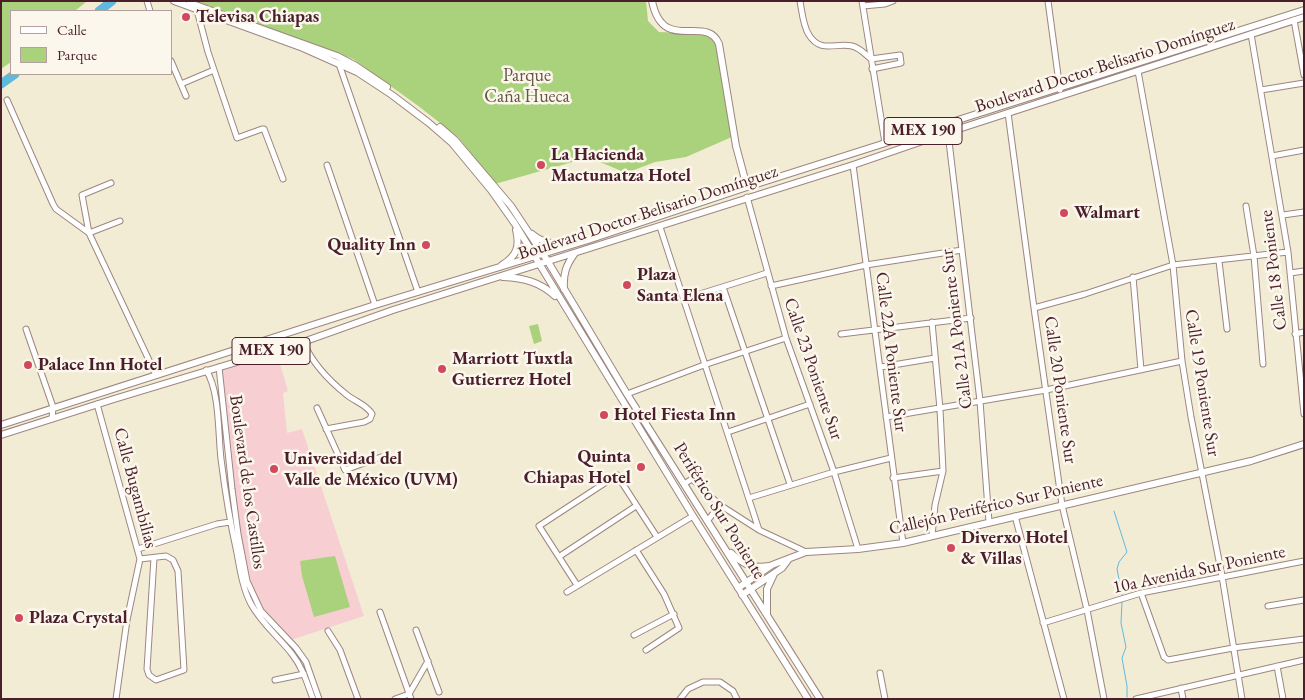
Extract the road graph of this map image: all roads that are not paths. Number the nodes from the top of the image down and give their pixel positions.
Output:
1 (174, 1) edge
2 (186, 1) edge
3 (652, 1) edge
4 (800, 1) edge
5 (893, 1) edge
6 (1048, 1) edge
7 (862, 4) edge
8 (197, 10) junction
9 (1304, 10) edge
10 (1304, 17) edge
11 (1294, 20) junction
12 (1251, 34) junction
13 (338, 59) junction
14 (871, 60) junction
15 (172, 63) edge
16 (872, 69) junction
17 (214, 70) junction
18 (1138, 71) junction
19 (1304, 75) edge
20 (1304, 83) edge
21 (181, 84) junction
22 (1060, 87) junction
23 (1261, 90) junction
24 (186, 96) dead end
25 (1062, 96) junction
26 (7, 100) dead end
27 (1008, 113) junction
28 (948, 133) junction
29 (885, 143) junction
30 (1304, 150) edge
31 (1272, 156) junction
32 (327, 165) dead end
33 (853, 165) junction
34 (283, 179) dead end
35 (111, 183) dead end
36 (747, 187) junction
37 (746, 197) junction
38 (1246, 206) dead end
39 (1304, 212) edge
40 (1282, 215) junction
41 (120, 221) dead end
42 (514, 224) junction
43 (660, 227) junction
44 (526, 228) junction
45 (89, 233) junction
46 (580, 243) junction
47 (962, 250) junction
48 (1288, 252) junction
49 (575, 253) junction
50 (1254, 256) junction
51 (534, 257) junction
52 (545, 257) junction
53 (1219, 261) junction
54 (538, 263) junction
55 (866, 265) junction
56 (1172, 266) junction
57 (497, 269) junction
58 (1304, 271) edge
59 (766, 273) junction
60 (1290, 273) junction
61 (497, 277) junction
62 (1134, 277) junction
63 (771, 286) junction
64 (723, 287) junction
65 (418, 292) junction
66 (565, 293) junction
67 (684, 299) junction
68 (561, 301) junction
69 (376, 305) junction
70 (1034, 308) junction
71 (971, 318) junction
72 (932, 322) junction
73 (26, 329) dead end
74 (876, 330) junction
75 (1226, 330) dead end
76 (1304, 332) edge
77 (841, 334) dead end
78 (1295, 334) junction
79 (786, 338) junction
80 (303, 342) junction
81 (745, 351) junction
82 (935, 358) junction
83 (1182, 361) junction
84 (1263, 364) dead end
85 (704, 365) junction
86 (219, 367) junction
87 (881, 367) junction
88 (206, 370) junction
89 (1141, 370) junction
90 (156, 375) junction
91 (609, 381) junction
92 (620, 382) junction
93 (1046, 390) junction
94 (627, 394) junction
95 (980, 401) junction
96 (97, 404) junction
97 (810, 404) junction
98 (634, 406) junction
99 (53, 407) junction
100 (317, 408) dead end
101 (940, 408) junction
102 (627, 410) junction
103 (1304, 414) edge
104 (886, 417) junction
105 (769, 418) junction
106 (52, 419) junction
107 (1, 425) edge
108 (326, 429) junction
109 (728, 432) junction
110 (1, 435) edge
111 (1304, 444) edge
112 (381, 457) dead end
113 (891, 458) junction
114 (943, 471) junction
115 (834, 472) junction
116 (1202, 472) junction
117 (893, 478) junction
118 (231, 480) junction
119 (224, 482) junction
120 (684, 484) junction
121 (790, 484) junction
122 (749, 498) junction
123 (1062, 504) junction
124 (720, 505) junction
125 (636, 506) junction
126 (692, 516) junction
127 (1015, 516) junction
128 (708, 520) junction
129 (230, 522) junction
130 (989, 522) junction
131 (759, 530) junction
132 (932, 536) junction
133 (657, 537) junction
134 (902, 543) junction
135 (723, 544) junction
136 (138, 549) junction
137 (858, 549) junction
138 (636, 550) junction
139 (806, 552) junction
140 (560, 556) junction
141 (154, 558) junction
142 (140, 559) junction
143 (788, 560) junction
144 (1304, 562) edge
145 (772, 565) junction
146 (774, 574) junction
147 (1222, 576) junction
148 (746, 582) junction
149 (577, 585) junction
150 (738, 588) junction
151 (751, 589) junction
152 (567, 592) dead end
153 (1141, 593) junction
154 (742, 595) junction
155 (1304, 600) edge
156 (1268, 606) dead end
157 (1087, 610) junction
158 (380, 612) dead end
159 (674, 614) junction
160 (768, 616) junction
161 (1042, 623) junction
162 (416, 630) dead end
163 (328, 631) dead end
164 (634, 635) dead end
165 (1304, 639) edge
166 (1233, 648) junction
167 (646, 650) dead end
168 (1304, 660) edge
169 (428, 662) junction
170 (1277, 666) junction
171 (880, 673) dead end
172 (304, 674) junction
173 (1238, 675) junction
174 (275, 680) dead end
175 (311, 684) junction
176 (1181, 688) junction
177 (439, 692) dead end
178 (410, 696) edge
179 (116, 699) edge
180 (313, 699) edge
181 (319, 699) edge
182 (358, 699) edge
183 (395, 699) edge
184 (680, 699) edge
185 (737, 699) edge
186 (808, 699) edge
187 (820, 699) edge
188 (885, 699) edge
189 (1064, 699) edge
190 (1104, 699) edge
191 (1136, 699) edge
192 (1184, 699) edge
193 (1242, 699) edge
194 (1282, 699) edge

1 - 8 main road
2 - 13 main road
3 - 36 main road
4 - 14 street
5 - 7 street
6 - 22 street
7 - 14 street
8 - 13 main road
8 - 17 street
9 - 22 main road, Boulevard Doctor Belisario Domínguez / MEX 190
10 - 11 main road, Boulevard Doctor Belisario Domínguez / MEX 190
11 - 12 main road, Boulevard Doctor Belisario Domínguez / MEX 190
11 - 19 street
12 - 18 main road, Boulevard Doctor Belisario Domínguez / MEX 190
12 - 23 street, Calle 18 Poniente
13 - 42 main road, Periférico Sur Poniente
13 - 44 main road, Periférico Sur Poniente
13 - 65 street
14 - 16 street
14 - 16 street
15 - 21 street
16 - 29 street
17 - 21 street
17 - 34 street
18 - 25 main road, Boulevard Doctor Belisario Domínguez / MEX 190
18 - 56 street, Calle 19 Poniente Sur
20 - 23 street
21 - 24 street
22 - 25 street
22 - 29 main road, Boulevard Doctor Belisario Domínguez / MEX 190
23 - 31 street, Calle 18 Poniente
25 - 27 main road, Boulevard Doctor Belisario Domínguez / MEX 190
26 - 45 street
27 - 28 main road, Boulevard Doctor Belisario Domínguez / MEX 190
27 - 70 street, Calle 20 Poniente Sur
28 - 33 main road, Boulevard Doctor Belisario Domínguez / MEX 190
28 - 47 street, Calle 21A Poniente Sur
29 - 36 main road, Boulevard Doctor Belisario Domínguez / MEX 190
30 - 31 street
31 - 40 street, Calle 18 Poniente
32 - 69 street
33 - 37 main road, Boulevard Doctor Belisario Domínguez / MEX 190
33 - 55 street, Calle 22A Poniente Sur
35 - 45 street
36 - 46 main road, Boulevard Doctor Belisario Domínguez / MEX 190
37 - 43 main road, Boulevard Doctor Belisario Domínguez / MEX 190
37 - 59 street, Calle 23 Poniente Sur
38 - 50 street
39 - 40 street
40 - 48 street, Calle 18 Poniente
41 - 45 street
42 - 51 main road, Periférico Sur Poniente
42 - 57 main road
43 - 49 main road, Boulevard Doctor Belisario Domínguez / MEX 190
43 - 67 street
44 - 46 main road
44 - 52 main road, Periférico Sur Poniente
45 - 90 street
46 - 52 main road, Boulevard Doctor Belisario Domínguez / MEX 190
47 - 55 street
47 - 71 street, Calle 21A Poniente Sur
48 - 50 street
48 - 60 street, Calle 18 Poniente
49 - 52 main road, Boulevard Doctor Belisario Domínguez / MEX 190
49 - 66 main road
50 - 53 street
50 - 84 street
51 - 52 main road, Boulevard Doctor Belisario Domínguez / MEX 190
51 - 54 main road, Periférico Sur Poniente
51 - 57 main road, Boulevard Doctor Belisario Domínguez / MEX 190
52 - 54 main road, Boulevard Doctor Belisario Domínguez / MEX 190
52 - 66 main road, Periférico Sur Poniente
53 - 56 street
53 - 75 street
54 - 61 main road, Boulevard Doctor Belisario Domínguez / MEX 190
54 - 68 main road, Periférico Sur Poniente
55 - 63 street
55 - 74 street, Calle 22A Poniente Sur
56 - 62 street
56 - 83 street, Calle 19 Poniente Sur
57 - 65 main road, Boulevard Doctor Belisario Domínguez / MEX 190
58 - 60 street
59 - 63 street, Calle 23 Poniente Sur
59 - 64 street
60 - 78 street, Calle 18 Poniente
61 - 68 main road
61 - 80 main road, Boulevard Doctor Belisario Domínguez / MEX 190
62 - 70 street
62 - 89 street
63 - 79 street, Calle 23 Poniente Sur
64 - 67 street
64 - 81 street
65 - 69 main road, Boulevard Doctor Belisario Domínguez / MEX 190
66 - 92 main road, Periférico Sur Poniente
67 - 85 street
68 - 91 main road, Periférico Sur Poniente
69 - 90 main road, Boulevard Doctor Belisario Domínguez / MEX 190
70 - 93 street, Calle 20 Poniente Sur
71 - 72 street
71 - 95 street, Calle 21A Poniente Sur
72 - 74 street
72 - 82 street
73 - 99 street
74 - 77 street
74 - 87 street, Calle 22A Poniente Sur
76 - 78 street
78 - 103 street, Calle 18 Poniente
79 - 81 street
79 - 97 street, Calle 23 Poniente Sur
80 - 86 main road, Boulevard Doctor Belisario Domínguez / MEX 190
80 - 108 street
81 - 85 street
81 - 105 street
82 - 87 street
82 - 101 street
83 - 89 street
83 - 116 street, Calle 19 Poniente Sur
85 - 94 street
85 - 109 street
86 - 88 main road, Boulevard Doctor Belisario Domínguez / MEX 190
86 - 118 street, Boulevard de los Castillos
87 - 104 street, Calle 22A Poniente Sur
88 - 96 main road, Boulevard Doctor Belisario Domínguez / MEX 190
88 - 119 street, Boulevard de los Castillos
89 - 93 street
90 - 99 main road, Boulevard Doctor Belisario Domínguez / MEX 190
91 - 92 main road
91 - 102 main road, Periférico Sur Poniente
92 - 94 main road, Periférico Sur Poniente
93 - 95 street
93 - 123 street, Calle 20 Poniente Sur
94 - 98 main road, Periférico Sur Poniente
95 - 101 street
95 - 130 street, Calle 21A Poniente Sur
96 - 106 main road, Boulevard Doctor Belisario Domínguez / MEX 190
96 - 136 street, Calle Bugambilias
97 - 105 street
97 - 115 street, Calle 23 Poniente Sur
98 - 102 main road
98 - 120 main road, Periférico Sur Poniente
99 - 106 street
99 - 107 main road, Boulevard Doctor Belisario Domínguez / MEX 190
100 - 108 street
101 - 104 street
101 - 114 street
102 - 126 main road, Periférico Sur Poniente
104 - 113 street, Calle 22A Poniente Sur
105 - 109 street
105 - 121 street
106 - 110 main road, Boulevard Doctor Belisario Domínguez / MEX 190
108 - 112 street
109 - 122 street
111 - 116 main road, Callejón Periférico Sur Poniente
113 - 115 street
113 - 117 street, Calle 22A Poniente Sur
114 - 117 street
114 - 132 street
115 - 121 street
115 - 137 street, Calle 23 Poniente Sur
116 - 123 main road, Callejón Periférico Sur Poniente
116 - 147 street, Calle 19 Poniente Sur
117 - 134 street, Calle 22A Poniente Sur
118 - 119 street
118 - 175 street, Boulevard de los Castillos
119 - 129 street, Boulevard de los Castillos
120 - 124 street, Callejón Periférico Sur Poniente
120 - 128 main road, Periférico Sur Poniente
121 - 122 street
122 - 131 street
123 - 127 main road, Callejón Periférico Sur Poniente
123 - 157 street, Calle 20 Poniente Sur
124 - 128 street
124 - 131 street, Callejón Periférico Sur Poniente
125 - 133 street
125 - 140 street
125 - 140 street
126 - 133 street
126 - 150 main road, Periférico Sur Poniente
127 - 130 main road, Callejón Periférico Sur Poniente
127 - 161 street
128 - 135 main road, Periférico Sur Poniente
129 - 136 street
129 - 172 street, Boulevard de los Castillos
130 - 132 main road, Callejón Periférico Sur Poniente
131 - 139 street, Callejón Periférico Sur Poniente
132 - 134 main road, Callejón Periférico Sur Poniente
133 - 138 street
134 - 137 main road, Callejón Periférico Sur Poniente
135 - 145 main road
135 - 148 main road, Periférico Sur Poniente
136 - 142 street, Calle Bugambilias
137 - 139 main road, Callejón Periférico Sur Poniente
138 - 149 street
138 - 159 street
139 - 143 main road
140 - 149 street
141 - 141 street
141 - 142 street
142 - 179 street, Calle Bugambilias
143 - 145 main road
143 - 146 main road
144 - 147 street, 10a Avenida Sur Poniente
145 - 148 main road
146 - 151 main road
146 - 160 main road
147 - 153 street, 10a Avenida Sur Poniente
147 - 166 street, Calle 19 Poniente Sur
148 - 150 main road
148 - 151 main road, Periférico Sur Poniente
149 - 152 street
150 - 154 main road, Periférico Sur Poniente
151 - 154 main road
151 - 160 main road, Periférico Sur Poniente
153 - 157 street, 10a Avenida Sur Poniente
153 - 166 street
154 - 186 main road, Periférico Sur Poniente
155 - 156 street
157 - 161 street, 10a Avenida Sur Poniente
157 - 190 street, Calle 20 Poniente Sur
158 - 178 street
159 - 164 street
159 - 167 street
160 - 187 main road, Periférico Sur Poniente
161 - 189 street
162 - 169 street
163 - 182 street
165 - 166 street
166 - 173 street, Calle 19 Poniente Sur
168 - 170 street
169 - 177 street
169 - 178 street
170 - 173 street
170 - 194 street
171 - 188 street
172 - 174 street
172 - 175 street, Boulevard de los Castillos
173 - 176 street
173 - 193 street, Calle 19 Poniente Sur
175 - 180 street, Boulevard de los Castillos
175 - 181 street, Boulevard de los Castillos
176 - 191 street
176 - 192 street
178 - 183 street
184 - 185 street

